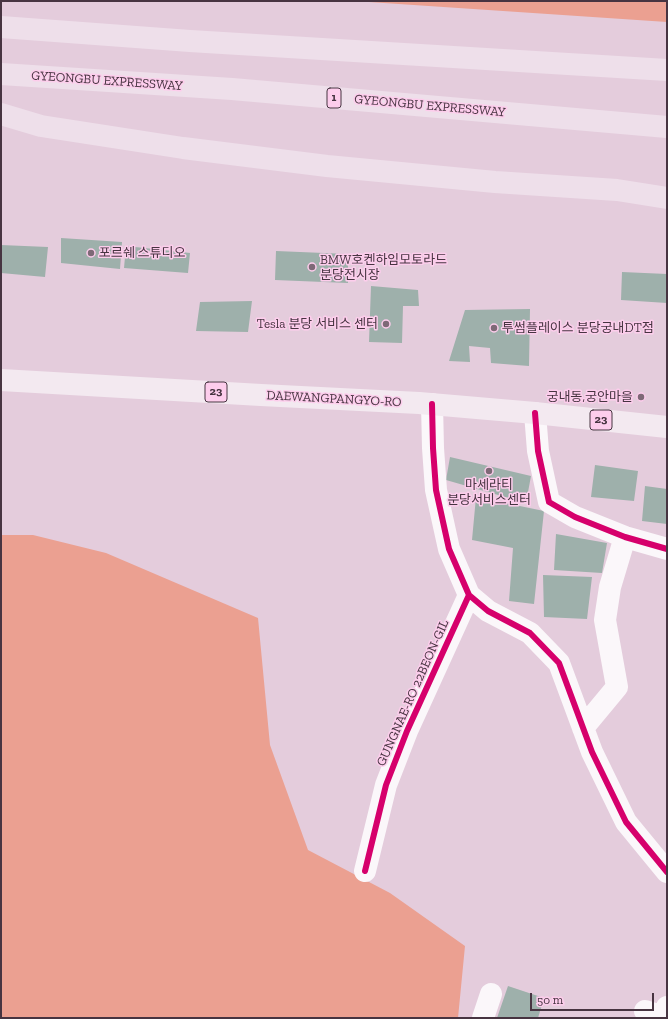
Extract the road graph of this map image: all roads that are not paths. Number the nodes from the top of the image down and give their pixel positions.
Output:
1 (1, 27) edge
2 (667, 70) edge
3 (1, 74) edge
4 (1, 114) edge
5 (667, 126) edge
6 (667, 198) edge
7 (1, 380) edge
8 (432, 404) junction
9 (535, 413) junction
10 (667, 428) edge
11 (625, 537) junction
12 (667, 548) edge
13 (469, 595) junction
14 (583, 728) junction
15 (365, 871) dead end
16 (667, 872) edge
17 (492, 994) dead end
18 (667, 1008) edge
19 (645, 1011) dead end
20 (483, 1018) edge

1 - 2 highway
3 - 5 highway, GYEONGBU EXPRESSWAY / 1
4 - 6 highway
7 - 8 main road, DAEWANGPANGYO-RO / 23
8 - 9 main road, DAEWANGPANGYO-RO / 23
8 - 13 street
9 - 10 main road, DAEWANGPANGYO-RO / 23
9 - 11 street
11 - 12 street
11 - 14 street
13 - 14 street
13 - 15 street, GUNGNAE-RO 22BEON-GIL
14 - 16 street
17 - 20 street
18 - 19 street

